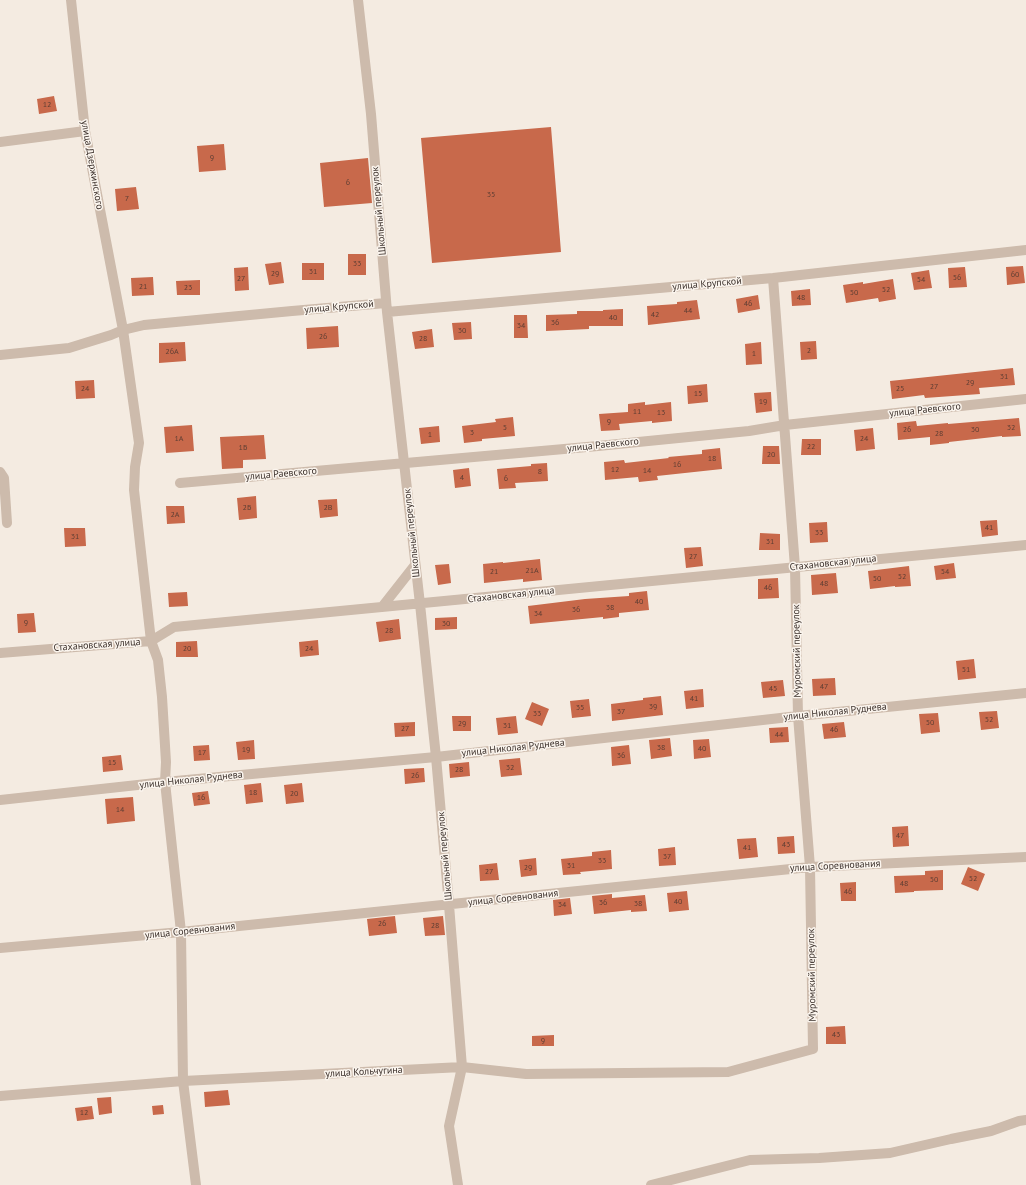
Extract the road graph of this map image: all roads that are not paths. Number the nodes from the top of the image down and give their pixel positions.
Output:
1 (70, 0) edge
2 (358, 0) edge
3 (85, 130) junction
4 (0, 142) edge
5 (1026, 250) edge
6 (773, 278) junction
7 (386, 307) junction
8 (123, 330) junction
9 (0, 355) edge
10 (1026, 399) edge
11 (785, 425) junction
12 (404, 463) junction
13 (0, 472) edge
14 (180, 483) dead end
15 (7, 523) dead end
16 (1026, 545) edge
17 (415, 565) junction
18 (795, 567) junction
19 (420, 604) junction
20 (382, 607) junction
21 (151, 642) junction
22 (0, 653) edge
23 (1026, 693) edge
24 (798, 716) junction
25 (436, 757) junction
26 (165, 782) junction
27 (0, 800) edge
28 (1026, 857) edge
29 (810, 866) junction
30 (449, 905) junction
31 (181, 932) junction
32 (0, 948) edge
33 (813, 1049) joint
34 (462, 1067) junction
35 (183, 1081) junction
36 (0, 1096) edge
37 (1026, 1120) edge
38 (196, 1185) edge
39 (458, 1185) edge
40 (651, 1185) edge

1 - 3 street, улица Дзержинского
2 - 7 street, Школьный переулок
3 - 4 street
3 - 8 street, улица Дзержинского
5 - 6 street, улица Крупской
6 - 7 street, улица Крупской
6 - 11 street, Муромский переулок
7 - 8 street, улица Крупской
7 - 12 street, Школьный переулок
8 - 9 street, улица Крупской
8 - 21 street, улица Дзержинского
10 - 11 street, улица Раевского
11 - 12 street, улица Раевского
11 - 18 street, Муромский переулок
12 - 14 street, улица Раевского
12 - 17 street, Школьный переулок
13 - 15 street
16 - 18 street, Стахановская улица
17 - 19 street, Школьный переулок
17 - 20 street
18 - 19 street, Стахановская улица
18 - 24 street, Муромский переулок
19 - 20 street, Стахановская улица
19 - 25 street, Школьный переулок
20 - 21 street, Стахановская улица
21 - 22 street, Стахановская улица
21 - 26 street, улица Дзержинского
23 - 24 street, улица Николая Руднева
24 - 25 street, улица Николая Руднева
24 - 29 street, Муромский переулок
25 - 26 street, улица Николая Руднева
25 - 30 street, Школьный переулок
26 - 27 street, улица Николая Руднева
26 - 31 street, улица Дзержинского
28 - 29 street, улица Соревнования
29 - 30 street, улица Соревнования
29 - 33 street, Муромский переулок
30 - 31 street, улица Соревнования
30 - 34 street, Школьный переулок
31 - 32 street, улица Соревнования
31 - 35 street, улица Дзержинского
33 - 34 street, улица Кольчугина
34 - 35 street, улица Кольчугина
34 - 39 street, Школьный переулок
35 - 36 street, улица Кольчугина
35 - 38 street, улица Дзержинского
37 - 40 street

